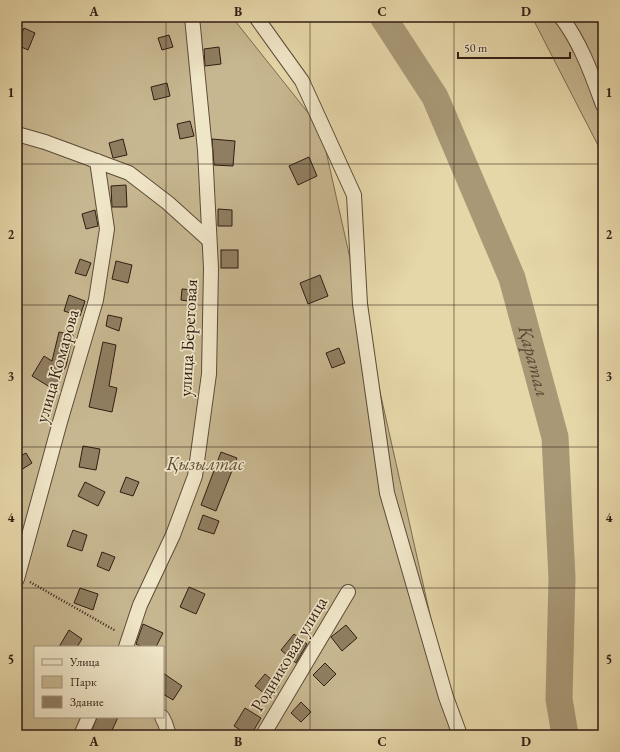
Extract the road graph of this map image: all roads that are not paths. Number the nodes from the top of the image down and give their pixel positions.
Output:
1 (192, 17) edge
2 (256, 17) edge
3 (562, 17) edge
4 (598, 74) edge
5 (603, 105) edge
6 (17, 134) edge
7 (97, 161) junction
8 (209, 240) junction
9 (18, 578) edge
10 (348, 592) dead end
11 (128, 643) edge
12 (89, 718) edge
13 (162, 718) edge
14 (81, 735) edge
15 (169, 735) edge
16 (263, 735) edge
17 (460, 735) edge

1 - 8 street, улица Береговая
2 - 17 street
3 - 4 street
4 - 5 street
6 - 7 street
7 - 8 street
7 - 9 street, улица Комарова
8 - 11 street, улица Береговая
10 - 16 street, Родниковая улица
12 - 14 street
13 - 15 street

